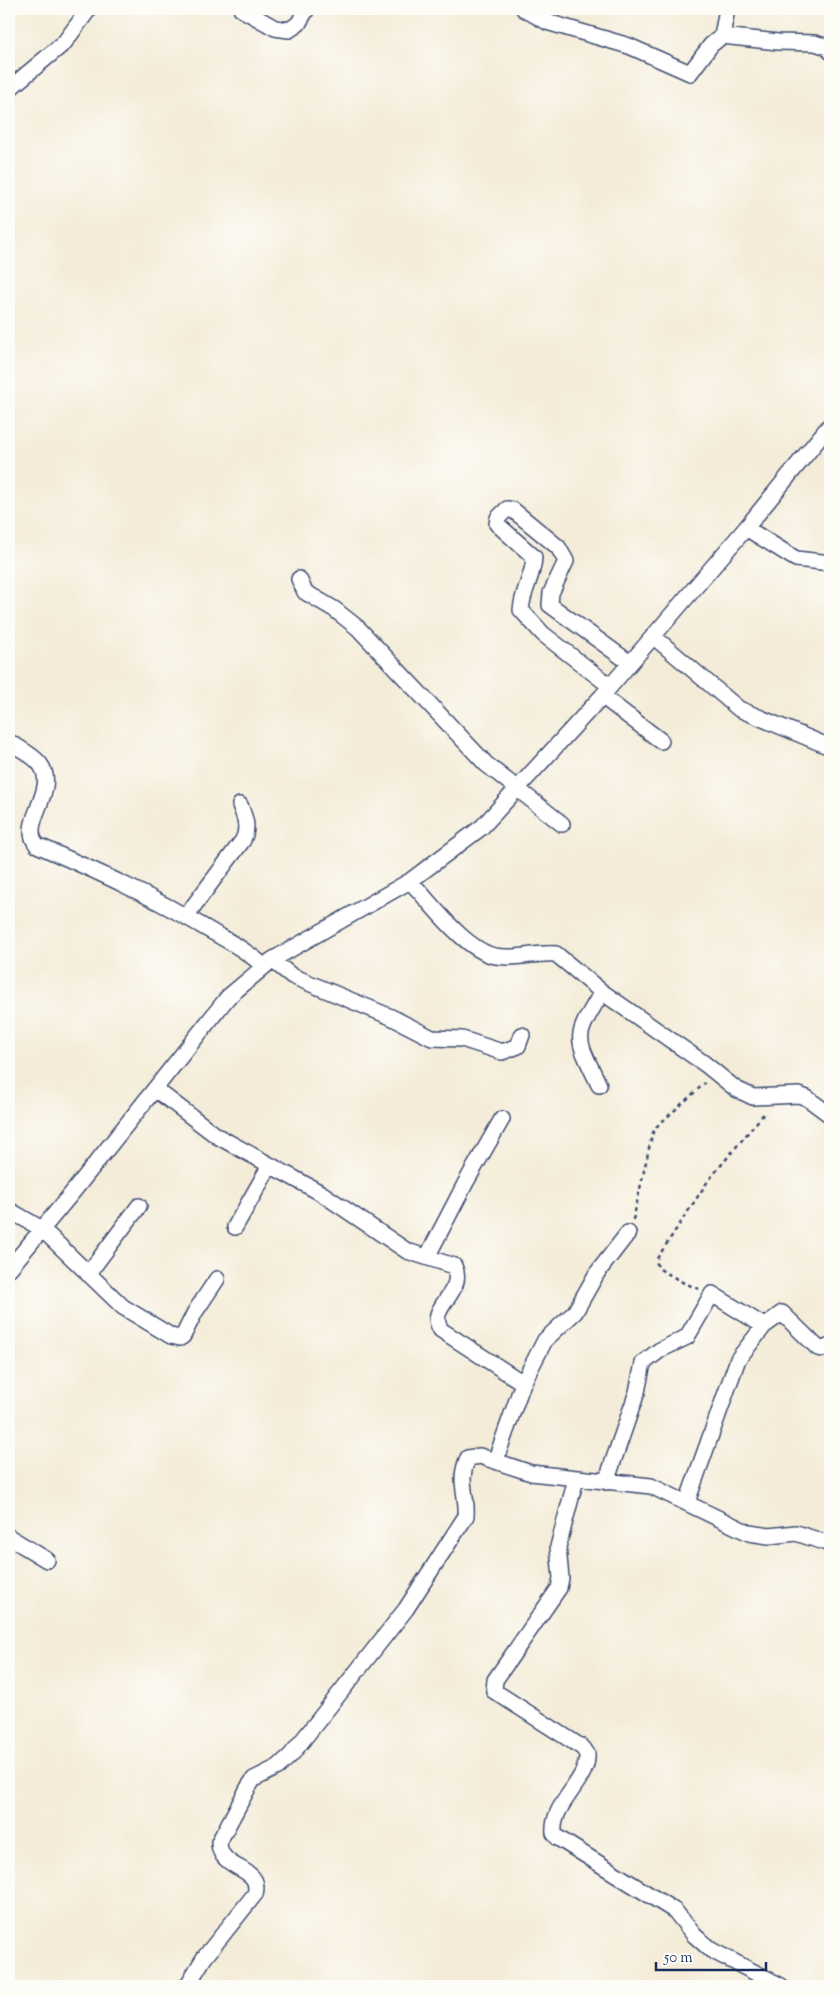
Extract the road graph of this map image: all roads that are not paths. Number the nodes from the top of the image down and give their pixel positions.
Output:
1 (89, 9) edge
2 (241, 9) edge
3 (307, 9) edge
4 (727, 9) edge
5 (531, 11) edge
6 (722, 36) junction
7 (830, 51) edge
8 (9, 89) edge
9 (830, 425) edge
10 (746, 528) junction
11 (544, 536) junction
12 (530, 554) junction
13 (830, 563) edge
14 (299, 579) dead end
15 (653, 636) junction
16 (630, 663) junction
17 (606, 691) junction
18 (661, 741) dead end
19 (9, 742) edge
20 (830, 747) edge
21 (517, 788) junction
22 (240, 805) dead end
23 (562, 824) dead end
24 (410, 881) junction
25 (186, 916) junction
26 (267, 963) junction
27 (602, 992) junction
28 (522, 1035) dead end
29 (599, 1085) dead end
30 (155, 1089) junction
31 (830, 1115) edge
32 (502, 1119) dead end
33 (269, 1167) junction
34 (139, 1206) dead end
35 (9, 1210) edge
36 (235, 1226) dead end
37 (42, 1229) junction
38 (628, 1233) road end
39 (426, 1257) junction
40 (9, 1269) edge
41 (88, 1274) junction
42 (217, 1279) dead end
43 (764, 1326) junction
44 (830, 1346) edge
45 (523, 1383) junction
46 (496, 1459) junction
47 (576, 1479) junction
48 (606, 1482) junction
49 (687, 1502) junction
50 (9, 1537) edge
51 (830, 1544) edge
52 (47, 1560) dead end
53 (187, 1986) edge
54 (781, 1986) edge

1 - 8 street
2 - 3 street
4 - 6 street
5 - 6 street
6 - 7 street
9 - 10 street
10 - 13 street
10 - 15 street
11 - 12 street
11 - 12 street
11 - 16 street
12 - 17 street
14 - 21 street
15 - 16 street
15 - 20 street
16 - 17 street
17 - 18 street
17 - 21 street
19 - 25 street
21 - 23 street
21 - 24 street
22 - 25 street
24 - 26 street
24 - 27 street
25 - 26 street
26 - 28 street
26 - 30 street
27 - 29 street
27 - 31 street
30 - 33 street
30 - 37 street
32 - 39 street
33 - 36 street
33 - 39 street
34 - 41 street
35 - 37 street
37 - 40 street
37 - 41 street
38 - 45 street
39 - 45 street
41 - 42 street
43 - 44 street
43 - 48 street
43 - 49 street
45 - 46 street
46 - 47 street
46 - 53 street
47 - 48 street
47 - 54 street
48 - 49 street
49 - 51 street
50 - 52 street

